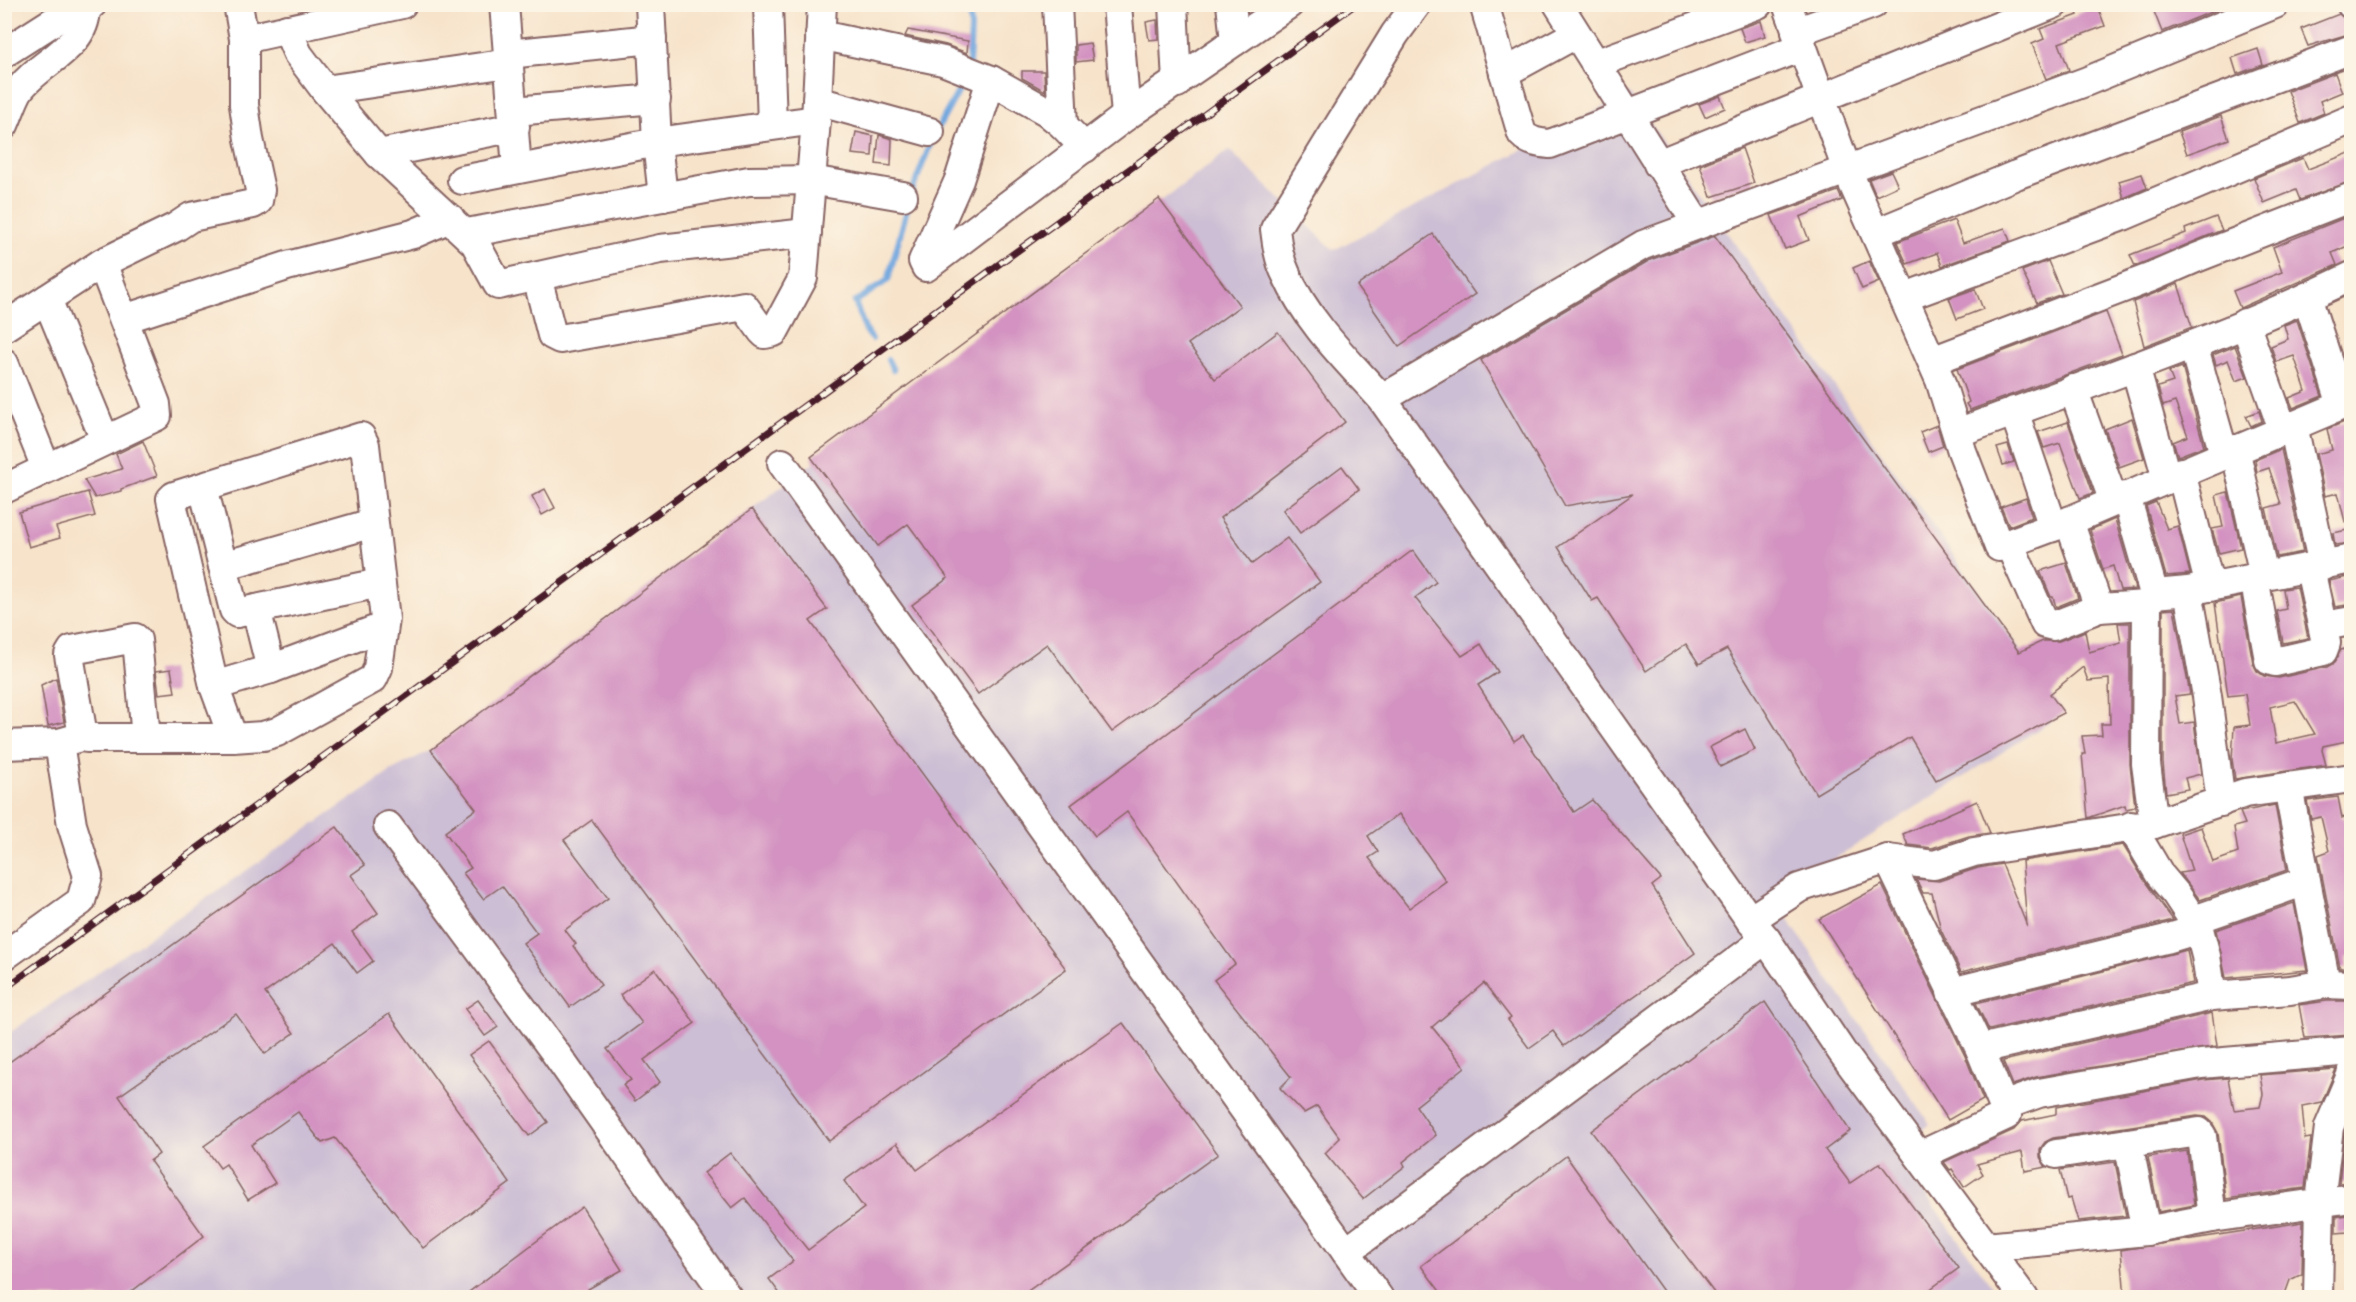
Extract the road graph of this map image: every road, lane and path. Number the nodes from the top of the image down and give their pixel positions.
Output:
1 (238, 4) edge
2 (402, 4) edge
3 (504, 4) edge
4 (650, 4) edge
5 (768, 4) edge
6 (822, 4) edge
7 (1057, 4) edge
8 (1118, 4) edge
9 (1173, 4) edge
10 (1231, 4) edge
11 (1289, 4) edge
12 (1417, 4) edge
13 (1758, 4) edge
14 (1787, 4) edge
15 (1873, 4) edge
16 (2054, 4) edge
17 (2275, 4) edge
18 (89, 7) edge
19 (1491, 8) edge
20 (340, 11) edge
21 (1571, 14) edge
22 (287, 29) junction
23 (820, 36) junction
24 (244, 39) junction
25 (652, 39) junction
26 (1799, 39) junction
27 (1235, 41) junction
28 (2352, 49) edge
29 (4, 52) edge
30 (508, 58) junction
31 (1595, 64) junction
32 (1504, 73) junction
33 (991, 80) junction
34 (1176, 83) junction
35 (325, 90) junction
36 (656, 99) junction
37 (1820, 99) junction
38 (817, 110) junction
39 (1627, 114) junction
40 (1126, 116) junction
41 (514, 119) junction
42 (2352, 119) edge
43 (4, 125) edge
44 (772, 125) junction
45 (1063, 125) junction
46 (930, 132) dead end
47 (657, 142) junction
48 (1085, 148) junction
49 (379, 154) junction
50 (1658, 164) junction
51 (517, 170) junction
52 (1847, 170) junction
53 (462, 180) dead end
54 (811, 180) junction
55 (903, 196) dead end
56 (663, 197) junction
57 (2352, 197) edge
58 (1697, 224) junction
59 (458, 225) junction
60 (807, 233) junction
61 (1876, 233) junction
62 (102, 262) junction
63 (2352, 276) edge
64 (537, 277) junction
65 (1905, 297) junction
66 (2307, 297) junction
67 (46, 299) junction
68 (124, 319) junction
69 (2245, 323) junction
70 (4, 327) edge
71 (2193, 345) junction
72 (1932, 361) junction
73 (4, 363) edge
74 (2135, 367) junction
75 (2073, 389) junction
76 (1382, 399) junction
77 (2348, 406) edge
78 (2014, 411) junction
79 (2288, 428) junction
80 (1957, 433) junction
81 (105, 440) junction
82 (2230, 452) junction
83 (782, 463) dead end
84 (46, 468) junction
85 (2174, 475) junction
86 (203, 487) junction
87 (4, 489) edge
88 (2120, 499) junction
89 (373, 522) junction
90 (2061, 524) junction
91 (2009, 543) junction
92 (2352, 560) edge
93 (223, 566) junction
94 (2317, 567) junction
95 (2259, 576) junction
96 (380, 583) junction
97 (2199, 589) junction
98 (2151, 600) junction
99 (2099, 608) junction
100 (256, 609) junction
101 (2352, 621) edge
102 (2323, 626) junction
103 (383, 627) junction
104 (271, 669) junction
105 (214, 686) junction
106 (146, 738) junction
107 (233, 738) junction
108 (72, 739) junction
109 (4, 745) edge
110 (2352, 778) edge
111 (2288, 787) junction
112 (2221, 802) junction
113 (2142, 825) junction
114 (388, 826) dead end
115 (1888, 859) junction
116 (2306, 881) junction
117 (2196, 924) junction
118 (1758, 929) junction
119 (4, 956) edge
120 (2339, 984) edge
121 (1951, 992) junction
122 (2212, 996) junction
123 (1980, 1049) junction
124 (2352, 1051) edge
125 (2352, 1073) edge
126 (2003, 1106) junction
127 (2128, 1143) junction
128 (2056, 1154) dead end
129 (1919, 1156) junction
130 (2352, 1198) edge
131 (2320, 1202) junction
132 (2212, 1218) junction
133 (2146, 1231) junction
134 (1986, 1247) junction
135 (1346, 1252) junction
136 (2021, 1296) edge
137 (728, 1298) edge
138 (1379, 1298) edge
139 (2318, 1298) edge

1 - 24 street
2 - 20 street
3 - 30 street
4 - 25 street
5 - 44 street
6 - 23 street
7 - 45 street
8 - 40 street
9 - 34 street
10 - 27 street
11 - 27 street
12 - 76 street
13 - 31 street
14 - 26 street
15 - 26 street
16 - 37 street
17 - 52 street
18 - 29 street
18 - 43 street
19 - 32 street
20 - 22 street
21 - 31 street
21 - 32 street
22 - 24 street
22 - 35 street
23 - 33 street
23 - 38 street
24 - 62 street
25 - 30 street
25 - 36 street
26 - 37 street
26 - 39 street
27 - 34 street
28 - 61 street
30 - 35 street
30 - 41 street
31 - 39 street
32 - 39 street
33 - 45 street
33 - 48 street
34 - 40 street
35 - 49 street
36 - 41 street
36 - 47 street
37 - 50 street
37 - 52 street
38 - 44 street
38 - 46 street
38 - 54 street
39 - 50 street
40 - 48 street
41 - 49 street
41 - 51 street
42 - 65 street
44 - 47 street
45 - 48 street
47 - 51 street
47 - 56 street
49 - 59 street
50 - 58 street
51 - 53 street
52 - 58 street
52 - 61 street
54 - 55 street
54 - 56 street
54 - 60 street
56 - 59 street
57 - 72 street
58 - 76 street
59 - 64 street
59 - 68 street
60 - 64 street
60 - 64 street
61 - 65 street
62 - 67 street
62 - 68 street
63 - 66 street
65 - 72 street
66 - 69 street
66 - 77 street
67 - 70 street
67 - 81 street
68 - 81 street
69 - 71 street
69 - 79 street
71 - 74 street
71 - 82 street
72 - 80 street
73 - 84 street
74 - 75 street
74 - 85 street
75 - 78 street
75 - 88 street
76 - 118 street
77 - 79 street
78 - 80 street
78 - 90 street
79 - 82 street
79 - 94 street
80 - 91 street
81 - 84 street
82 - 85 street
82 - 95 street
83 - 135 street
84 - 87 street
85 - 88 street
85 - 97 street
86 - 89 street
86 - 93 street
86 - 105 street
88 - 90 street
88 - 98 street
89 - 93 street
89 - 96 street
90 - 91 street
90 - 99 street
91 - 99 street
92 - 94 street
93 - 100 street
94 - 95 street
94 - 102 street
95 - 97 street
95 - 102 street
96 - 100 street
96 - 103 street
97 - 98 street
97 - 112 street
98 - 99 street
98 - 113 street
100 - 104 street
101 - 102 street
103 - 104 street
103 - 107 street
104 - 105 street
105 - 107 street
106 - 107 street
106 - 108 street
106 - 108 street
108 - 109 street
108 - 119 street
110 - 111 street
111 - 112 street
111 - 116 street
112 - 113 street
113 - 115 street
113 - 117 street
114 - 137 street
115 - 118 street
115 - 121 street
116 - 117 street
116 - 120 street
117 - 121 street
117 - 122 street
118 - 129 street
118 - 135 street
120 - 122 street
121 - 123 street
122 - 123 street
123 - 126 street
124 - 126 street
125 - 131 street
126 - 129 street
127 - 128 street
127 - 132 street
127 - 133 street
129 - 134 street
130 - 131 street
131 - 132 street
131 - 139 street
132 - 133 street
133 - 134 street
134 - 136 street
135 - 138 street

